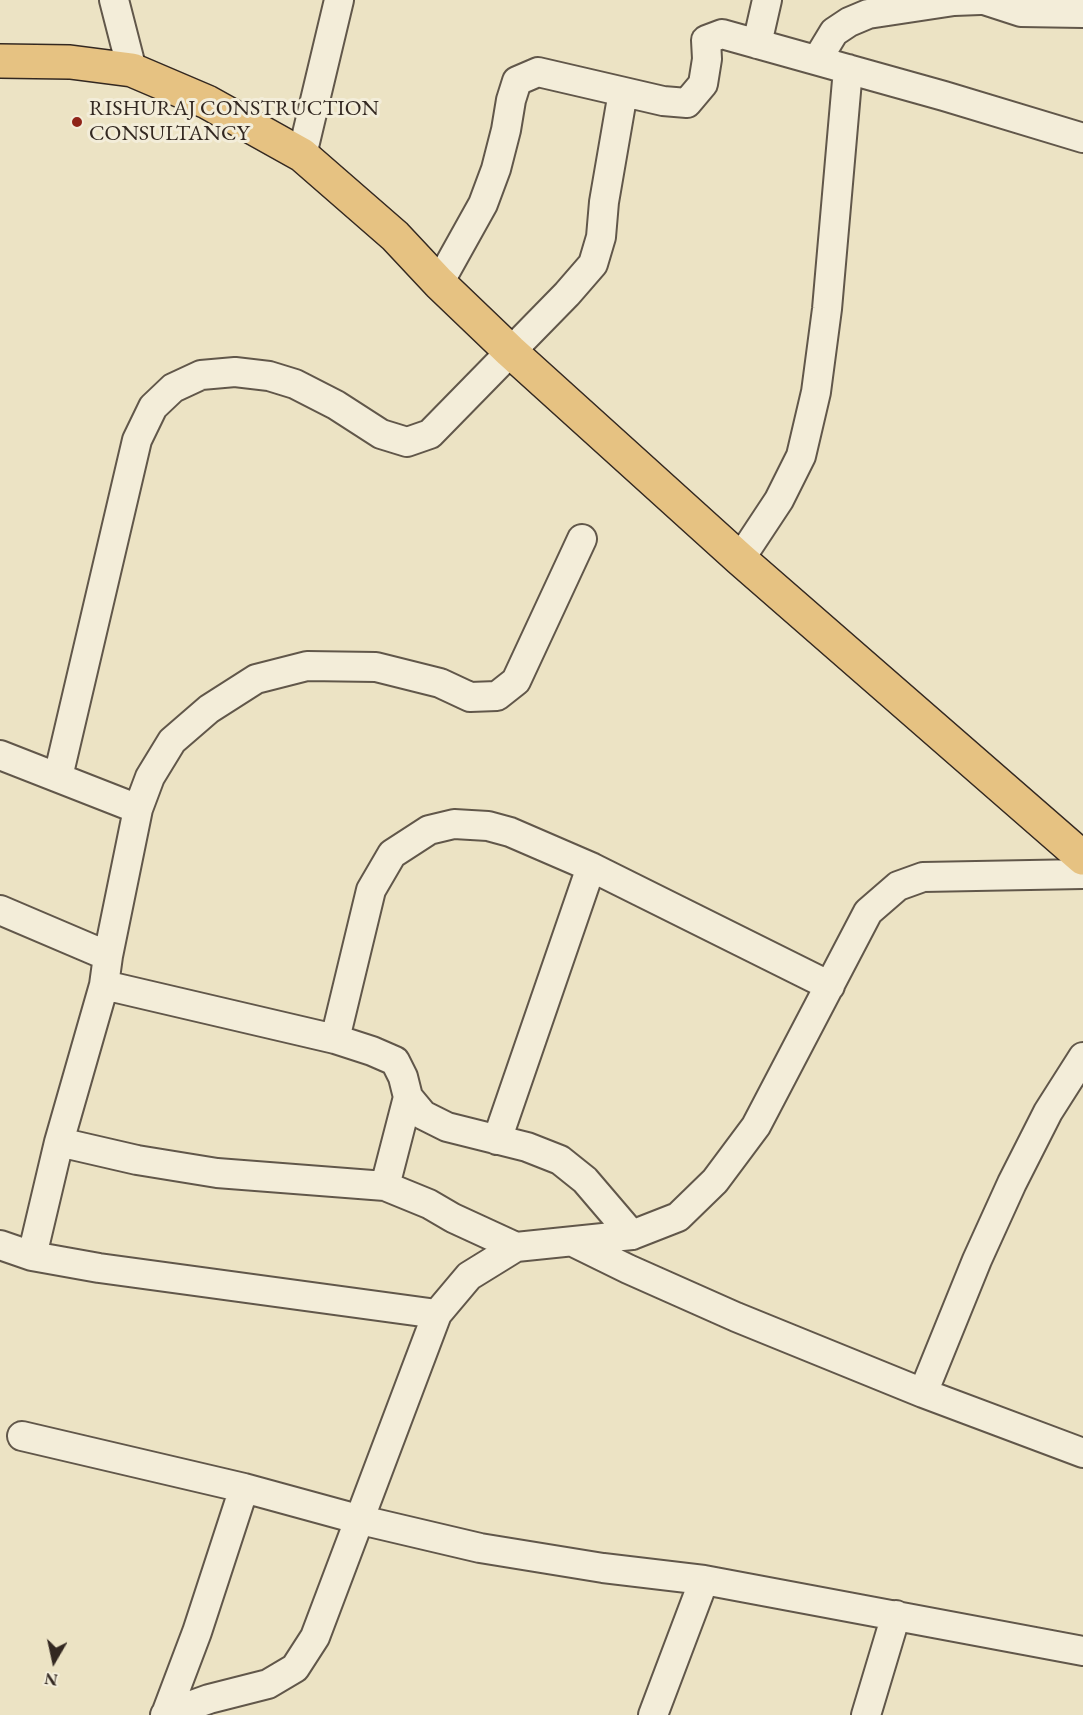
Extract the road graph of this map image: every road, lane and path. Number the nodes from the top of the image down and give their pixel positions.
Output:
1 (114, 0) edge
2 (339, 0) edge
3 (767, 0) edge
4 (982, 0) edge
5 (1083, 13) edge
6 (757, 44) junction
7 (817, 60) junction
8 (0, 62) edge
9 (848, 69) junction
10 (132, 70) junction
11 (623, 92) junction
12 (1083, 138) edge
13 (302, 155) junction
14 (439, 283) junction
15 (510, 351) junction
16 (582, 539) dead end
17 (740, 559) junction
18 (0, 755) edge
19 (58, 777) junction
20 (138, 809) junction
21 (1083, 858) edge
22 (591, 867) junction
23 (1083, 874) edge
24 (0, 910) edge
25 (108, 956) junction
26 (104, 985) junction
27 (830, 986) junction
28 (336, 1039) junction
29 (1083, 1057) edge
30 (408, 1097) junction
31 (497, 1140) junction
32 (59, 1142) junction
33 (385, 1186) junction
34 (632, 1235) junction
35 (573, 1242) junction
36 (0, 1245) edge
37 (516, 1247) junction
38 (32, 1256) junction
39 (437, 1314) junction
40 (922, 1393) junction
41 (22, 1436) dead end
42 (1083, 1453) edge
43 (244, 1488) junction
44 (361, 1520) junction
45 (704, 1580) junction
46 (896, 1615) junction
47 (1083, 1651) edge
48 (166, 1715) edge
49 (653, 1715) edge
50 (866, 1715) edge

1 - 10 street
2 - 13 street
3 - 6 street
4 - 5 street
4 - 7 street
6 - 7 street
6 - 11 street
7 - 9 street
8 - 10 highway
9 - 12 street
9 - 17 street
10 - 13 highway
11 - 14 street
11 - 15 street
13 - 14 highway
14 - 15 highway
15 - 17 highway
15 - 19 street
16 - 20 street
17 - 21 highway
18 - 19 street
19 - 20 street
20 - 25 street
22 - 27 street
22 - 28 street
22 - 31 street
23 - 27 street
24 - 25 street
25 - 26 street
26 - 28 street
26 - 32 street
27 - 34 street
28 - 30 street
29 - 40 street
30 - 31 street
30 - 33 street
31 - 34 street
32 - 33 street
32 - 38 street
33 - 37 street
34 - 35 street
35 - 37 street
35 - 40 street
36 - 38 street
37 - 39 street
38 - 39 street
39 - 44 street
40 - 42 street
41 - 43 street
43 - 44 street
43 - 48 street
44 - 45 street
44 - 48 street
45 - 46 street
45 - 49 street
46 - 47 street
46 - 50 street

